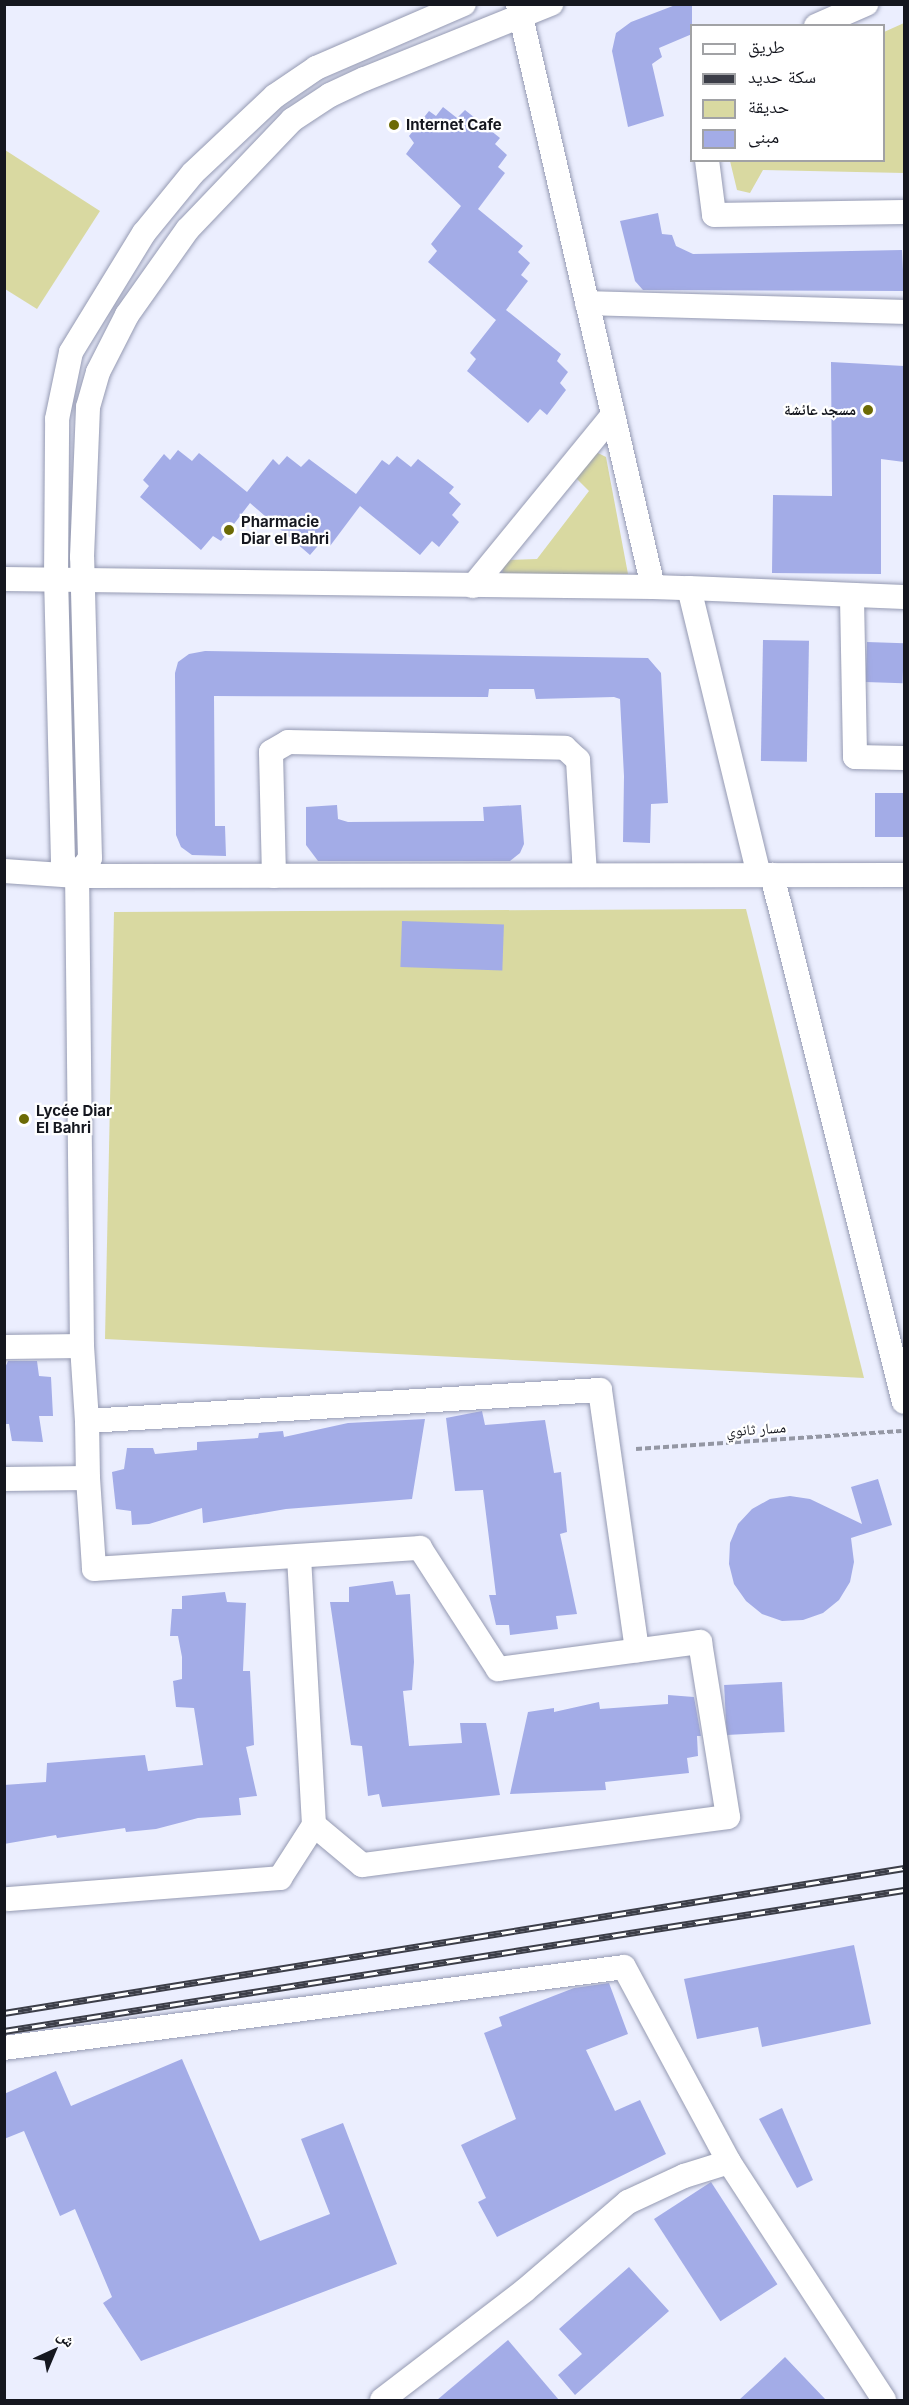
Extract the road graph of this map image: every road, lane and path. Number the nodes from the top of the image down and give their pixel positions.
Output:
1 (464, 4) edge
2 (551, 4) edge
3 (866, 4) edge
4 (520, 11) edge
5 (821, 24) edge
6 (707, 162) edge
7 (904, 212) edge
8 (586, 303) junction
9 (904, 312) edge
10 (613, 415) junction
11 (4, 579) edge
12 (56, 580) junction
13 (82, 580) junction
14 (473, 586) junction
15 (653, 587) junction
16 (689, 588) junction
17 (904, 597) edge
18 (852, 598) junction
19 (904, 758) edge
20 (4, 871) edge
21 (585, 875) junction
22 (765, 875) junction
23 (904, 875) edge
24 (77, 876) junction
25 (274, 876) junction
26 (82, 1346) junction
27 (4, 1347) edge
28 (904, 1402) edge
29 (87, 1421) junction
30 (904, 1431) edge
31 (608, 1451) junction
32 (88, 1478) junction
33 (4, 1479) edge
34 (299, 1556) junction
35 (636, 1650) junction
36 (314, 1824) junction
37 (8, 1899) dead end
38 (4, 2048) edge
39 (729, 2162) junction
40 (382, 2400) edge
41 (884, 2400) edge

1 - 12 street
2 - 4 street
3 - 5 street
4 - 8 street
4 - 13 street
6 - 7 street
8 - 9 street
8 - 10 street
10 - 14 street
10 - 15 street
11 - 12 street
12 - 13 street
12 - 24 street
13 - 14 street
13 - 24 street
14 - 15 street
15 - 16 street
16 - 18 street
16 - 22 street
17 - 18 street
18 - 19 street
20 - 24 street
21 - 22 street
21 - 25 street
21 - 25 street
22 - 23 street
22 - 28 street
24 - 25 street
24 - 26 street
26 - 27 street
26 - 29 street
29 - 31 street
29 - 32 street
30 - 31 path, مسار ثانوي
31 - 35 street
32 - 33 street
32 - 34 street
34 - 35 street
34 - 36 street
35 - 36 street
36 - 37 street
38 - 39 street
39 - 40 street
39 - 41 street

